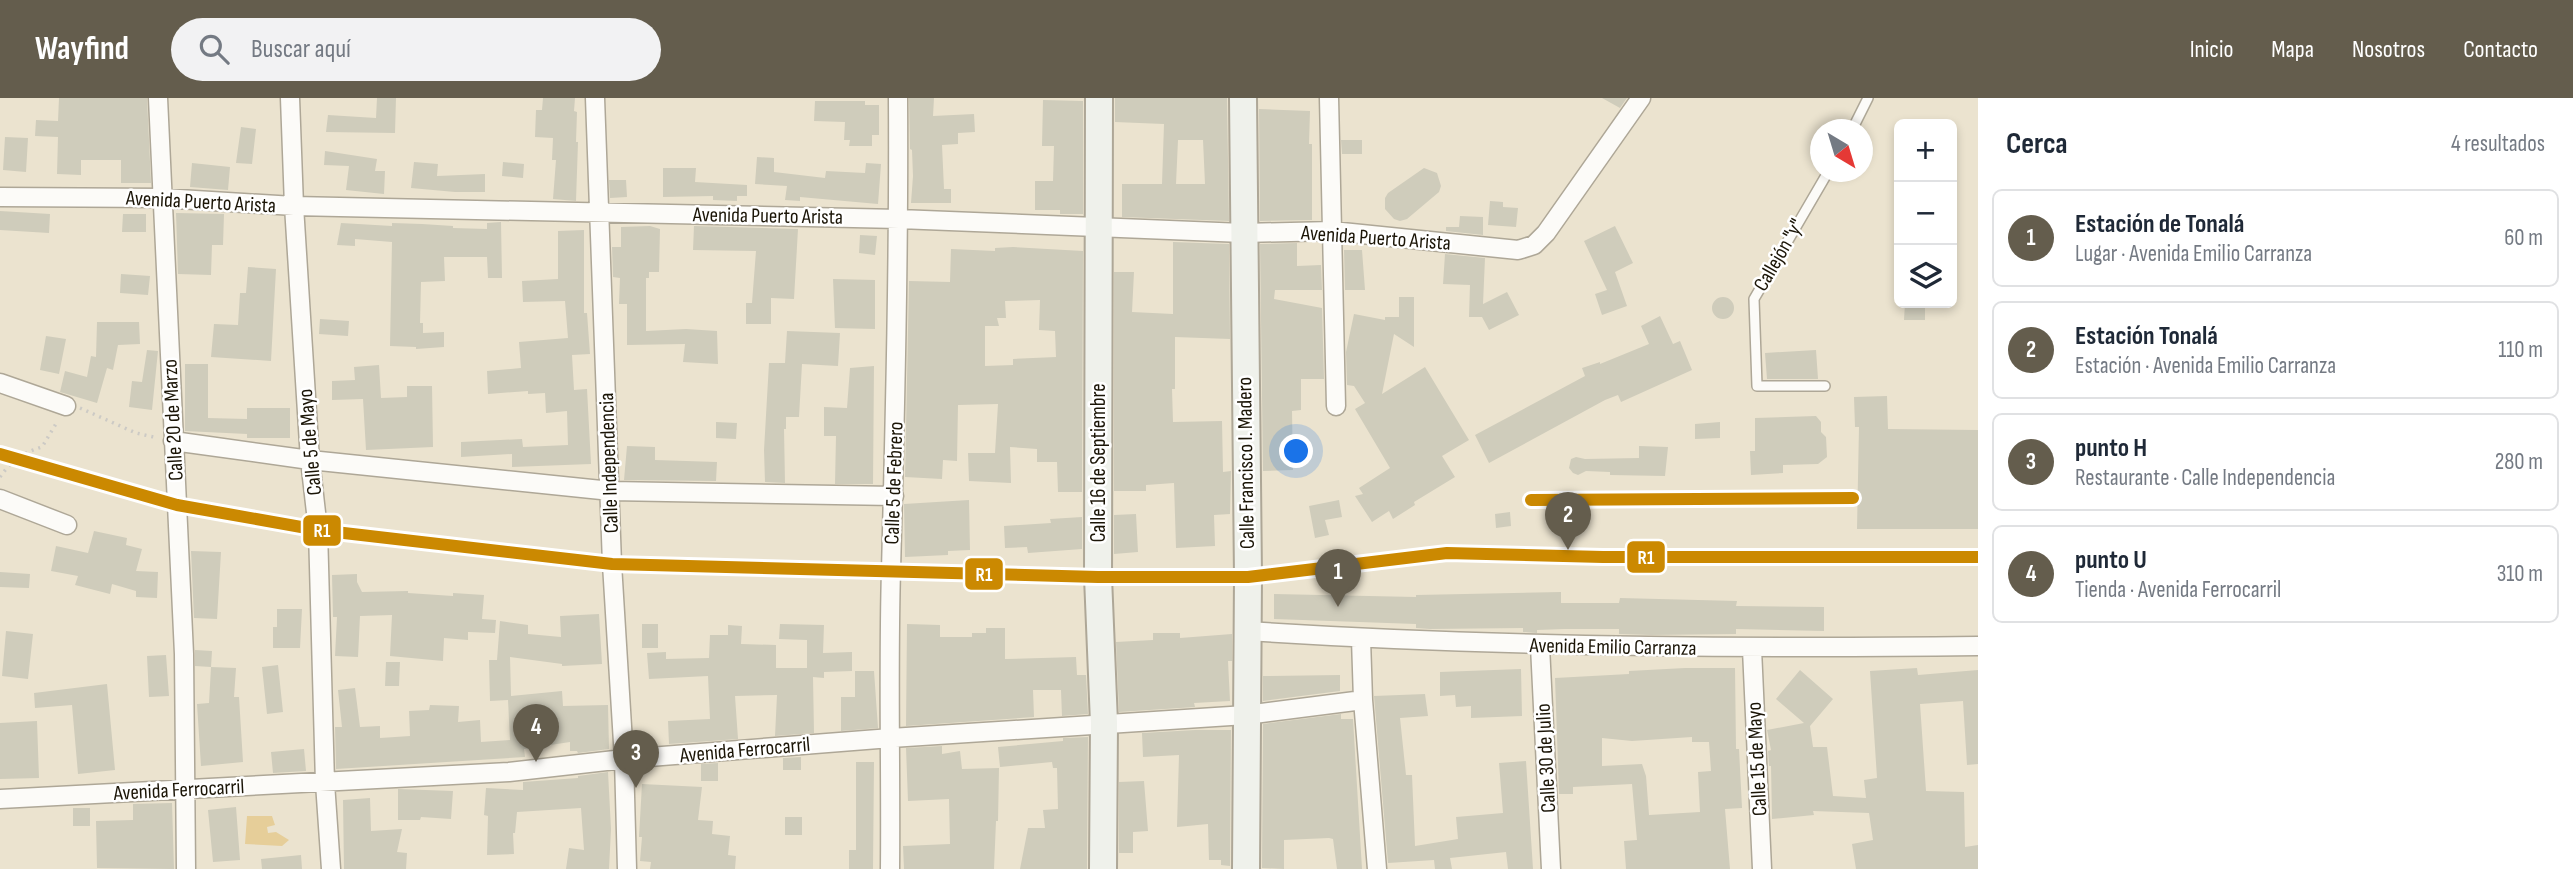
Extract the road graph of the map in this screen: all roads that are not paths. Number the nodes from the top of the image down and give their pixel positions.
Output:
1 (158, 98) edge
2 (289, 98) edge
3 (594, 98) edge
4 (898, 98) edge
5 (1099, 98) edge
6 (1243, 98) edge
7 (1329, 98) edge
8 (1642, 98) edge
9 (1868, 98) edge
10 (1858, 119) edge
11 (1822, 182) edge
12 (0, 197) edge
13 (163, 198) junction
14 (294, 206) junction
15 (599, 212) junction
16 (899, 219) junction
17 (1098, 228) junction
18 (1332, 230) junction
19 (1243, 233) junction
20 (0, 383) edge
21 (1825, 386) dead end
22 (66, 406) road end
23 (1336, 407) dead end
24 (173, 441) junction
25 (310, 460) junction
26 (611, 491) junction
27 (894, 496) junction
28 (0, 499) edge
29 (67, 525) dead end
30 (1247, 631) junction
31 (1361, 639) junction
32 (1540, 646) junction
33 (1978, 646) edge
34 (1752, 649) junction
35 (1363, 700) junction
36 (1246, 715) junction
37 (1104, 723) junction
38 (891, 738) junction
39 (625, 759) junction
40 (324, 783) junction
41 (186, 789) junction
42 (0, 799) edge
43 (186, 869) edge
44 (331, 869) edge
45 (627, 869) edge
46 (890, 869) edge
47 (1103, 869) edge
48 (1247, 869) edge
49 (1377, 869) edge
50 (1551, 869) edge
51 (1762, 869) edge

1 - 13 street, Calle 20 de Marzo
2 - 14 street, Calle 5 de Mayo
3 - 15 street, Calle Independencia
4 - 16 street, Calle 5 de Febrero
5 - 17 main road, Calle 16 de Septiembre
6 - 19 main road, Calle Francisco I. Madero
7 - 18 street
8 - 18 street, Avenida Puerto Arista
9 - 10 lane
11 - 21 lane, Callejón "y"
12 - 13 street, Avenida Puerto Arista
13 - 14 street, Avenida Puerto Arista
13 - 24 street, Calle 20 de Marzo
14 - 15 street, Avenida Puerto Arista
14 - 25 street, Calle 5 de Mayo
15 - 16 street, Avenida Puerto Arista
15 - 26 street, Calle Independencia
16 - 17 street, Avenida Puerto Arista
16 - 27 street, Calle 5 de Febrero
17 - 19 street, Avenida Puerto Arista
17 - 37 main road, Calle 16 de Septiembre
18 - 19 street, Avenida Puerto Arista
18 - 23 street
19 - 30 main road, Calle Francisco I. Madero
20 - 22 street
24 - 25 street
24 - 41 street, Calle 20 de Marzo
25 - 26 street
25 - 40 street, Calle 5 de Mayo
26 - 27 street
26 - 39 street, Calle Independencia
27 - 38 street, Calle 5 de Febrero
28 - 29 street
30 - 31 street, Avenida Emilio Carranza
30 - 36 main road, Calle Francisco I. Madero
31 - 32 street, Avenida Emilio Carranza
31 - 35 street
32 - 34 street, Avenida Emilio Carranza
32 - 50 street, Calle 30 de Julio
33 - 34 street, Avenida Emilio Carranza
34 - 51 street, Calle 15 de Mayo
35 - 36 street, Avenida Ferrocarril
35 - 49 street
36 - 37 street, Avenida Ferrocarril
36 - 48 main road, Calle Francisco I. Madero
37 - 38 street, Avenida Ferrocarril
37 - 47 main road, Calle 16 de Septiembre
38 - 39 street, Avenida Ferrocarril
38 - 46 street, Calle 5 de Febrero
39 - 40 street, Avenida Ferrocarril
39 - 45 street, Calle Independencia
40 - 41 street, Avenida Ferrocarril
40 - 44 street, Calle 5 de Mayo
41 - 42 street, Avenida Ferrocarril
41 - 43 street, Calle 20 de Marzo

